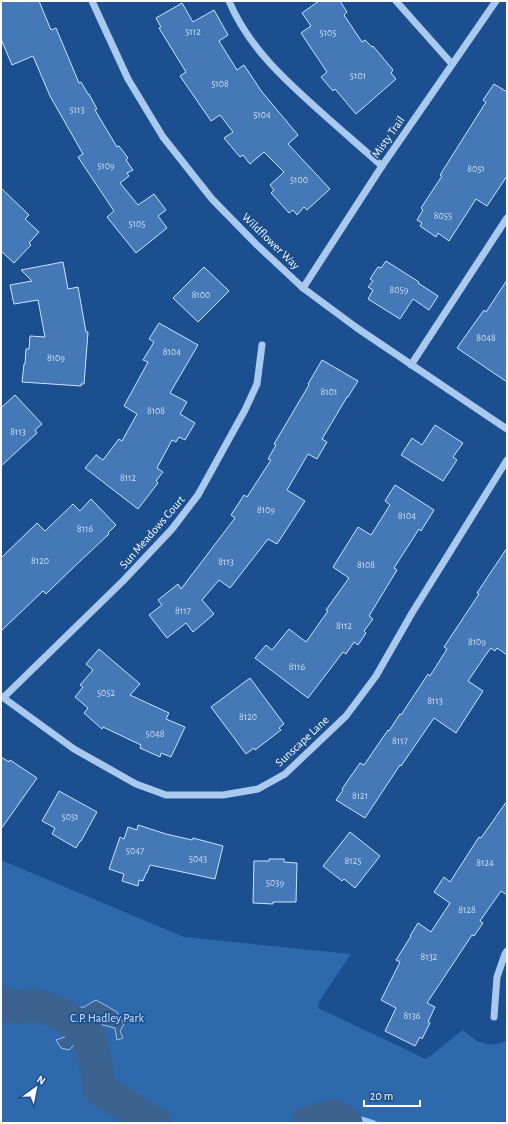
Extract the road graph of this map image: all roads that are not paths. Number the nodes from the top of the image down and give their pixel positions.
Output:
1 (92, 1) edge
2 (229, 1) edge
3 (396, 1) edge
4 (496, 1) edge
5 (452, 64) junction
6 (382, 166) junction
7 (507, 218) edge
8 (304, 288) junction
9 (262, 345) dead end
10 (411, 365) junction
11 (507, 429) edge
12 (507, 460) edge
13 (2, 697) edge
14 (507, 951) edge
15 (494, 1016) dead end

1 - 8 street, Wildflower Way
2 - 6 street
3 - 5 street
4 - 5 street, Misty Trail
5 - 6 street, Misty Trail
6 - 8 street, Misty Trail
7 - 10 street
8 - 10 street, Wildflower Way
9 - 13 street, Sun Meadows Court
10 - 11 street, Wildflower Way
12 - 13 street, Sunscape Lane
14 - 15 street

